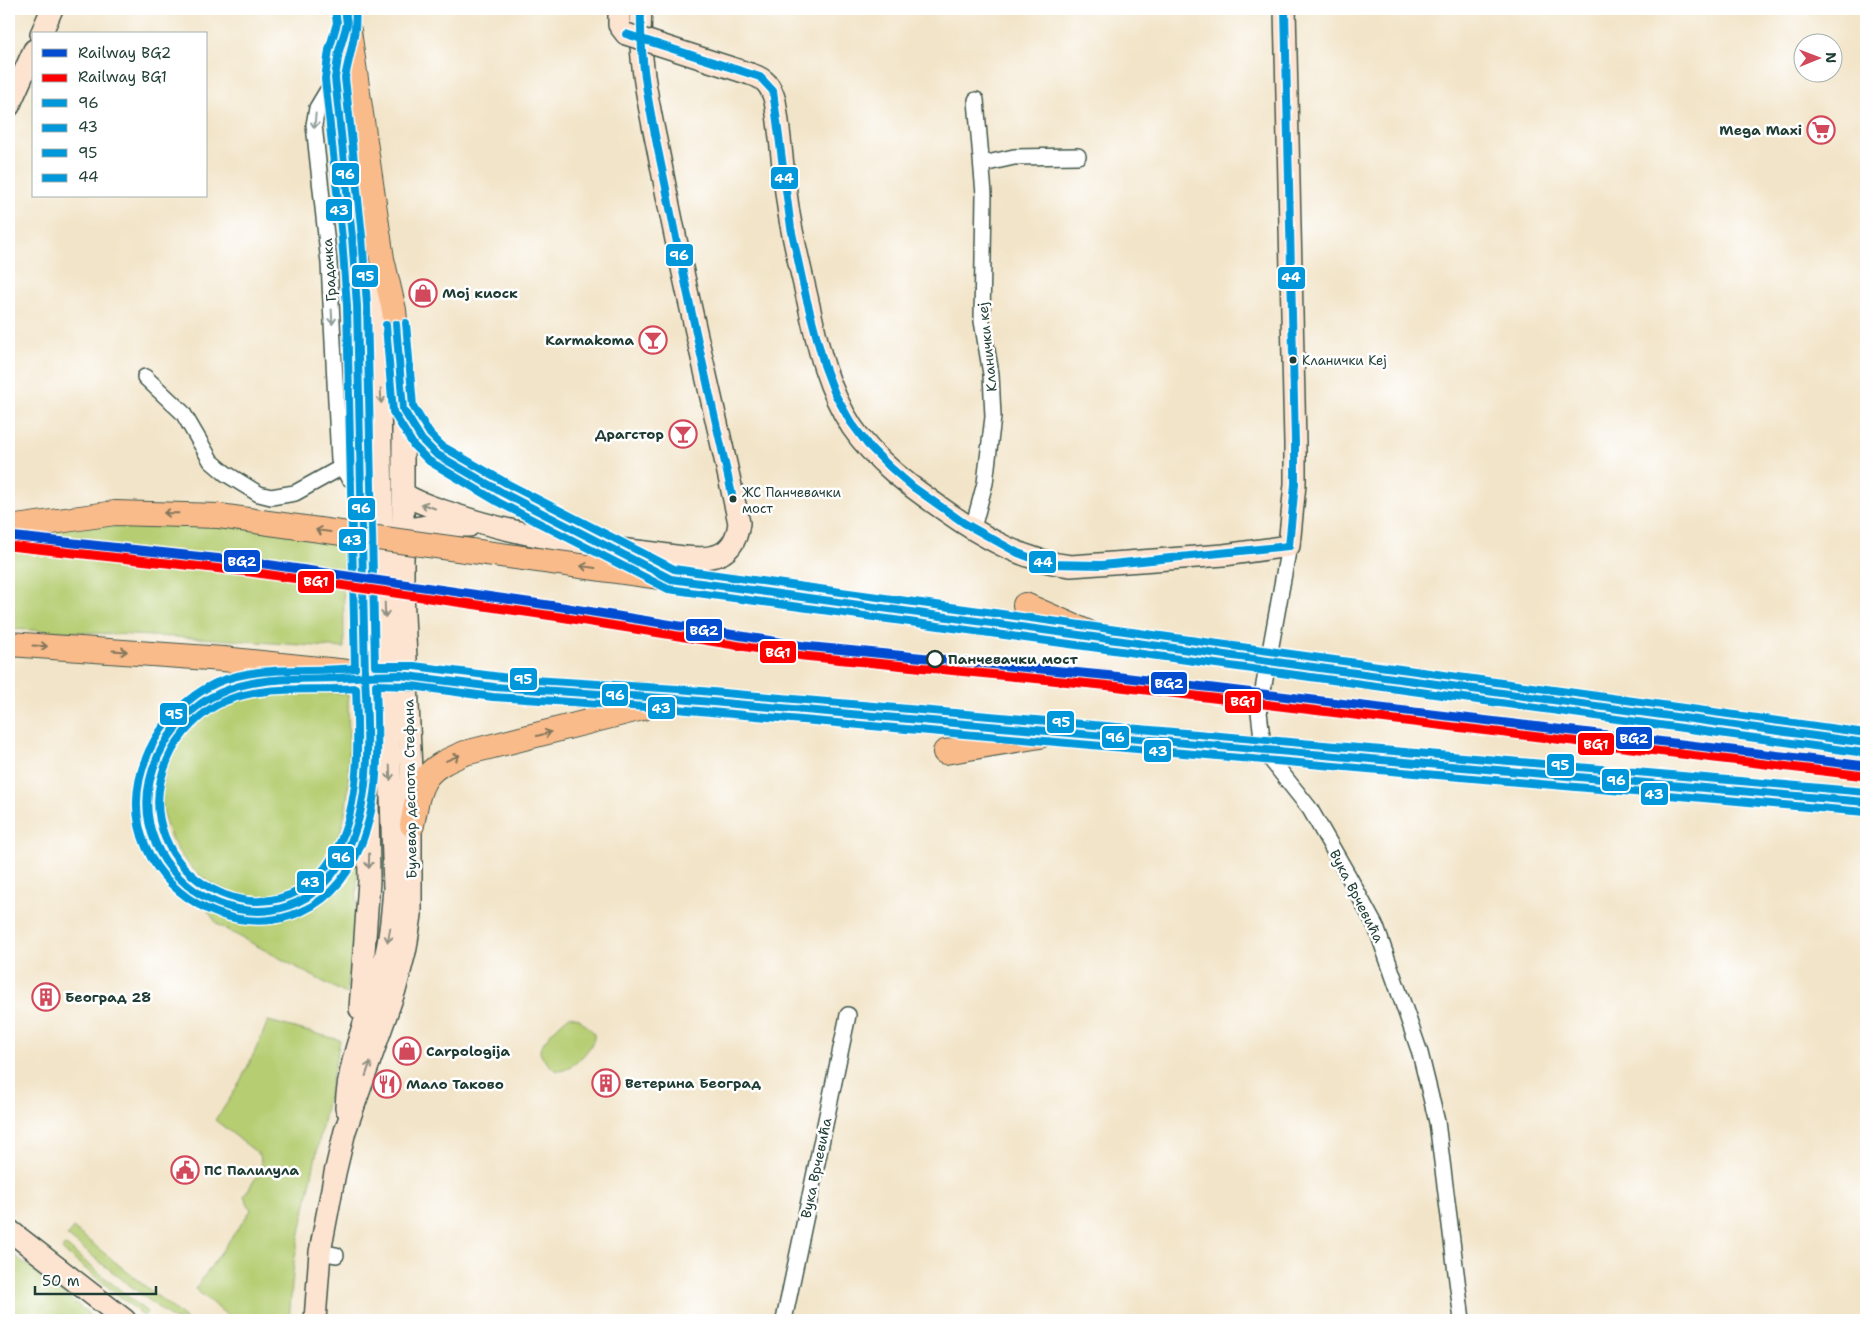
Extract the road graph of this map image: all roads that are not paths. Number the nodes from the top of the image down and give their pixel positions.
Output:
1 (52, 9) edge
2 (619, 9) edge
3 (641, 9) edge
4 (1285, 9) edge
5 (346, 17) edge
6 (42, 32) edge
7 (32, 54) edge
8 (335, 78) junction
9 (976, 100) dead end
10 (9, 106) edge
11 (1078, 156) dead end
12 (983, 164) junction
13 (382, 260) junction
14 (145, 377) dead end
15 (403, 410) junction
16 (342, 468) junction
17 (361, 489) junction
18 (404, 494) junction
19 (487, 526) junction
20 (9, 528) edge
21 (973, 528) junction
22 (404, 530) junction
23 (1289, 546) junction
24 (671, 579) junction
25 (1025, 605) dead end
26 (1099, 638) junction
27 (9, 644) edge
28 (386, 675) junction
29 (677, 699) junction
30 (1060, 733) junction
31 (1866, 743) edge
32 (945, 752) dead end
33 (366, 777) junction
34 (1866, 802) edge
35 (412, 825) junction
36 (848, 1015) dead end
37 (358, 1043) junction
38 (346, 1131) junction
39 (9, 1230) edge
40 (125, 1320) edge
41 (315, 1320) edge
42 (784, 1320) edge
43 (1462, 1320) edge

1 - 6 main road
2 - 21 main road, bridge
3 - 19 main road
4 - 23 main road
5 - 8 main road
5 - 13 main road, Булевар деспота Стефана
7 - 10 main road
8 -> 16 street, Градачка
8 - 17 main road
9 - 12 street, Кланички кеј
11 - 12 street
12 - 21 street, Кланички кеј
13 - 15 main road, Булевар деспота Стефана
13 -> 37 main road, Булевар деспота Стефана
14 - 16 street
15 - 18 main road, Булевар деспота Стефана
15 - 24 main road, bridge
16 - 17 street
17 - 33 main road
19 -> 18 main road
18 - 22 main road, Булевар деспота Стефана
19 - 22 main road
24 -> 20 main road, bridge
21 - 23 main road
22 - 35 main road, Булевар деспота Стефана
23 - 43 street, Вука Врчевића
24 - 26 main road, bridge
25 - 26 main road
26 - 31 main road, bridge
27 -> 28 main road, bridge
28 - 29 main road, bridge
28 - 33 main road, bridge
29 - 30 main road, bridge
35 -> 29 main road
30 - 32 main road, bridge
30 - 34 main road, bridge
33 -> 37 main road
38 -> 35 main road, Булевар деспота Стефана
36 - 42 street, Вука Врчевића
37 - 38 main road, Булевар деспота Стефана
38 - 41 main road, Булевар деспота Стефана
39 - 40 main road

